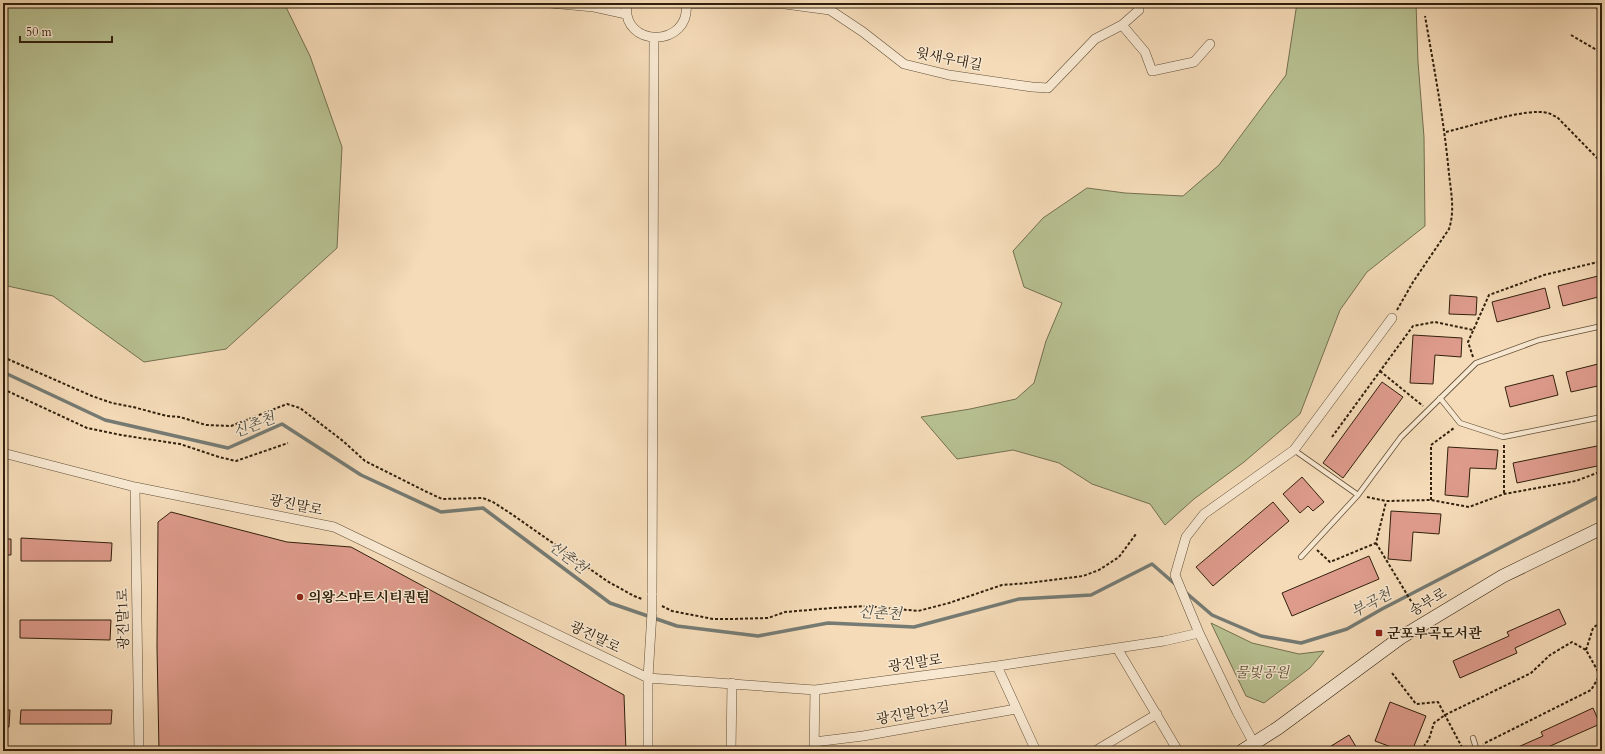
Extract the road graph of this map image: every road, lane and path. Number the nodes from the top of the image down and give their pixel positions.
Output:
1 (550, 3) edge
2 (612, 3) edge
3 (627, 3) edge
4 (1137, 3) edge
5 (686, 4) edge
6 (594, 7) junction
7 (626, 14) junction
8 (1425, 16) dead end
9 (1122, 25) junction
10 (1571, 36) dead end
11 (654, 38) junction
12 (1210, 44) dead end
13 (1602, 53) edge
14 (1445, 132) junction
15 (1602, 163) edge
16 (1602, 261) edge
17 (1392, 318) joint
18 (1602, 326) edge
19 (1473, 330) junction
20 (3, 357) edge
21 (1476, 363) junction
22 (1380, 371) junction
23 (3, 389) edge
24 (1440, 398) junction
25 (1428, 410) junction
26 (1602, 417) edge
27 (1460, 423) junction
28 (1332, 437) dead end
29 (1503, 437) junction
30 (288, 442) dead end
31 (1294, 450) junction
32 (3, 453) edge
33 (1602, 471) edge
34 (135, 486) junction
35 (1504, 494) junction
36 (1358, 495) junction
37 (1431, 500) junction
38 (1386, 501) junction
39 (1602, 528) edge
40 (1136, 534) dead end
41 (1376, 543) junction
42 (1312, 546) junction
43 (1301, 557) dead end
44 (650, 598) junction
45 (660, 606) dead end
46 (1417, 611) dead end
47 (1602, 621) edge
48 (1199, 633) junction
49 (1117, 648) junction
50 (1586, 650) junction
51 (997, 666) junction
52 (1392, 673) dead end
53 (1601, 675) edge
54 (648, 678) junction
55 (732, 683) junction
56 (815, 690) junction
57 (1016, 709) junction
58 (1157, 714) junction
59 (1445, 715) junction
60 (1473, 738) dead end
61 (814, 747) edge
62 (1255, 747) edge
63 (1476, 749) edge
64 (1602, 749) edge
65 (139, 751) edge
66 (648, 751) edge
67 (731, 751) edge
68 (1036, 751) edge
69 (1095, 751) edge
70 (1178, 751) edge
71 (1242, 751) edge
72 (1421, 751) edge
73 (1464, 751) edge
74 (1598, 751) edge

1 - 6 street
2 - 6 street
3 - 7 street
4 - 9 street, 윗새우대길
5 - 9 street, 윗새우대길
5 - 11 street
6 - 7 street
7 - 11 street
8 - 14 path
9 - 12 street
10 - 13 path
11 - 44 street
14 - 15 path
14 - 17 path
16 - 19 path
17 - 31 street
18 - 21 lane
19 - 21 path
19 - 22 path
20 - 44 path
21 - 24 lane
22 - 25 path
22 - 28 path
23 - 30 path
24 - 25 lane
24 - 27 lane
25 - 36 lane
26 - 29 lane
27 - 29 lane
27 - 37 path
29 - 35 path
31 - 36 lane
31 - 48 street
32 - 34 street, 광진말로
33 - 35 path
34 - 54 street, 광진말로
34 - 65 street, 광진말1로
35 - 37 path
36 - 38 path
36 - 42 lane
37 - 38 path
38 - 41 path
39 - 62 street, 송부로
40 - 45 path
41 - 42 path
41 - 46 path
42 - 43 lane
44 - 54 street, bridge
47 - 50 path
48 - 49 street, 광진말로
48 - 62 street
49 - 51 street, 광진말로
49 - 58 street
50 - 53 path
50 - 59 path
51 - 56 street, 광진말로
51 - 57 street
52 - 59 path
53 - 63 path
54 - 55 street, 광진말로
54 - 66 street
55 - 56 street, 광진말로
55 - 67 street
56 - 61 street
57 - 61 street, 광진말안3길
57 - 68 street
58 - 69 street
58 - 70 street
59 - 72 path
59 - 73 path
60 - 63 lane
62 - 71 street, 송부로
64 - 74 path

